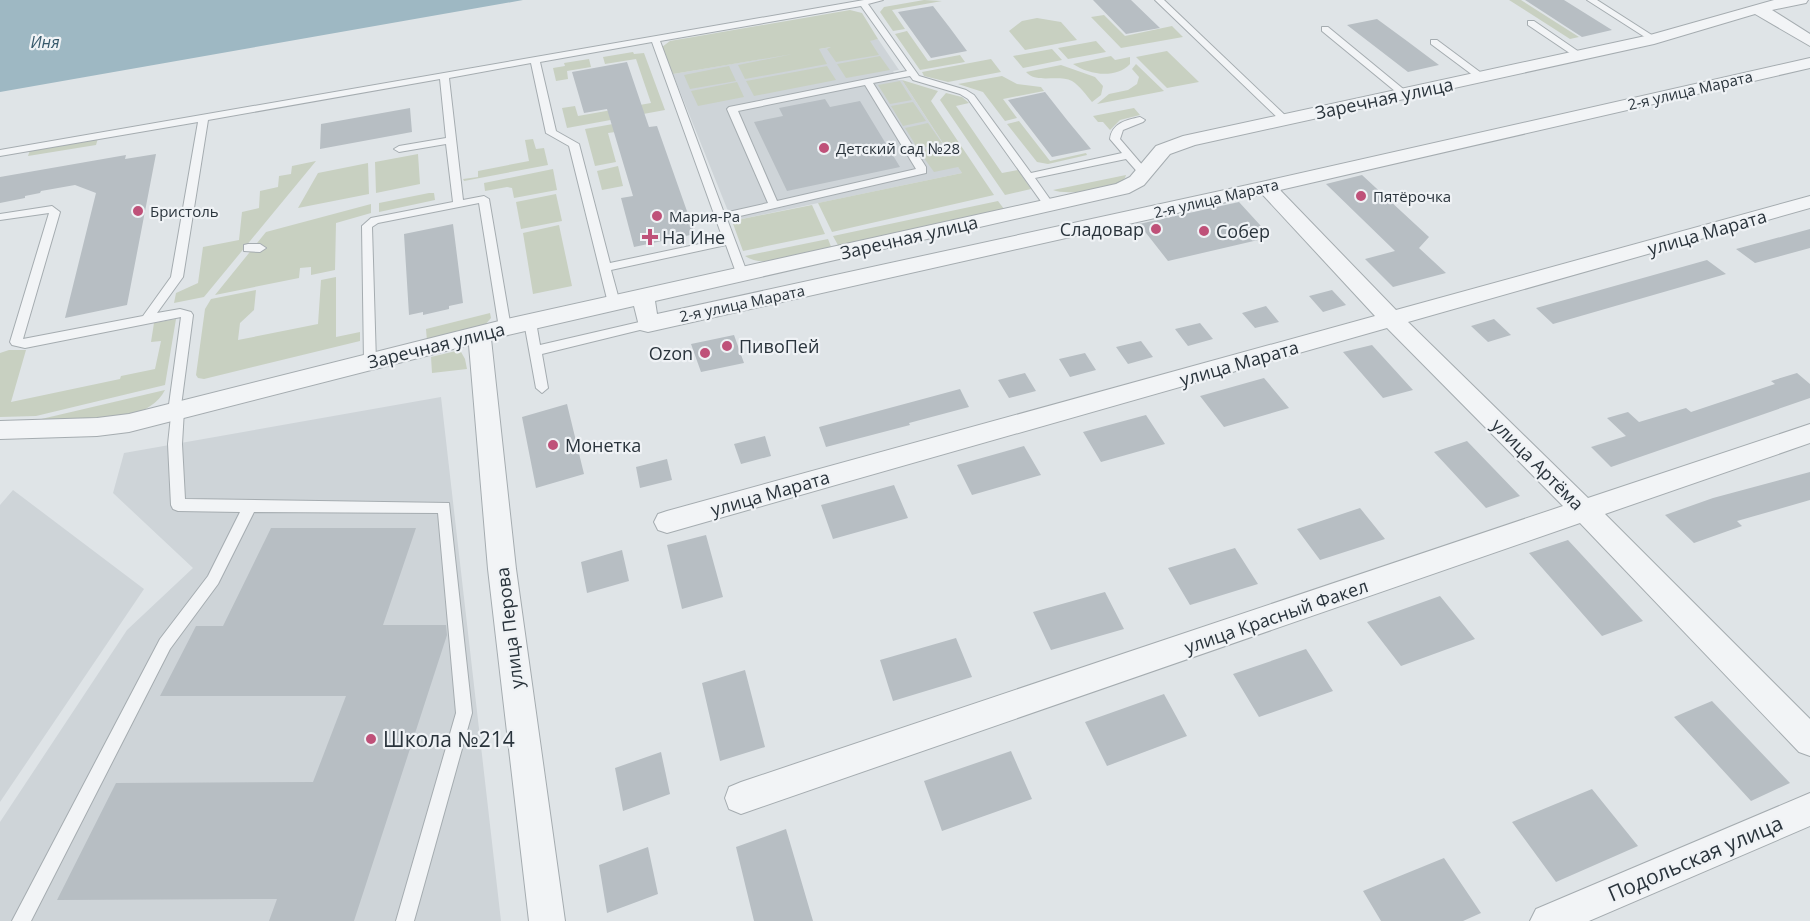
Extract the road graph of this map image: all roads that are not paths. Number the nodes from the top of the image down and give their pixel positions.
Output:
1 (879, 0) edge
2 (1159, 0) edge
3 (1591, 0) edge
4 (1800, 0) edge
5 (863, 3) junction
6 (1756, 8) junction
7 (1531, 23) dead end
8 (1325, 28) dead end
9 (655, 38) junction
10 (1654, 39) junction
11 (1810, 41) edge
12 (1434, 42) dead end
13 (1580, 56) junction
14 (535, 61) junction
15 (1810, 63) edge
16 (911, 73) junction
17 (444, 77) junction
18 (1481, 77) junction
19 (867, 81) junction
20 (1404, 94) junction
21 (203, 118) junction
22 (1140, 120) dead end
23 (1285, 120) junction
24 (451, 140) junction
25 (399, 149) dead end
26 (0, 153) edge
27 (1129, 155) junction
28 (1029, 176) junction
29 (1139, 180) junction
30 (1266, 187) junction
31 (1810, 202) edge
32 (458, 203) junction
33 (774, 205) junction
34 (1049, 205) junction
35 (1186, 205) junction
36 (0, 217) edge
37 (720, 217) junction
38 (729, 241) junction
39 (605, 268) junction
40 (742, 275) junction
41 (643, 297) junction
42 (614, 303) junction
43 (147, 320) junction
44 (1392, 320) junction
45 (530, 322) junction
46 (648, 324) junction
47 (492, 331) junction
48 (536, 351) junction
49 (370, 362) junction
50 (542, 388) dead end
51 (176, 411) junction
52 (0, 430) edge
53 (1810, 433) edge
54 (250, 506) junction
55 (1585, 511) junction
56 (667, 522) dead end
57 (1810, 741) edge
58 (741, 798) dead end
59 (1810, 809) edge
60 (21, 921) edge
61 (405, 921) edge
62 (547, 921) edge
63 (1548, 921) edge

1 - 5 lane
2 - 23 lane
3 - 10 lane
4 - 6 street, Заречная улица
5 - 9 lane
5 - 16 lane
6 - 10 street, Заречная улица
6 - 11 street
7 - 13 lane
8 - 20 lane
9 - 14 lane
9 - 37 lane
10 - 13 street, Заречная улица
12 - 18 lane
13 - 18 street, Заречная улица
14 - 17 lane
14 - 39 lane
15 - 30 street, 2-я улица Марата
16 - 19 lane
16 - 28 lane
17 - 21 lane
17 - 24 lane
18 - 20 street, Заречная улица
19 - 33 lane
19 - 33 lane
20 - 23 street, Заречная улица
21 - 26 lane
21 - 43 lane
22 - 27 lane
23 - 29 street, Заречная улица
24 - 25 lane
24 - 32 lane
27 - 28 lane
27 - 29 lane
28 - 34 lane
29 - 34 street, Заречная улица
29 - 35 street
30 - 35 street, 2-я улица Марата
30 - 44 street, улица Артёма
31 - 44 street, улица Марата
32 - 47 lane
32 - 49 lane
33 - 37 lane
34 - 40 street, Заречная улица
35 - 46 street, 2-я улица Марата
36 - 43 lane
37 - 38 lane
38 - 39 lane
38 - 40 lane
39 - 42 lane
40 - 41 street, Заречная улица
41 - 42 street, Заречная улица
41 - 46 street
42 - 45 street, Заречная улица
43 - 51 lane
44 - 55 street, улица Артёма
44 - 56 street, улица Марата
45 - 47 street, Заречная улица
45 - 48 lane
46 - 48 lane
47 - 49 street, Заречная улица
47 - 62 street, улица Перова
48 - 50 lane
49 - 51 street, Заречная улица
51 - 52 street, Заречная улица
51 - 54 lane
53 - 55 street, улица Красный Факел
54 - 60 lane
54 - 61 lane
55 - 57 street, улица Артёма
55 - 58 street, улица Красный Факел
59 - 63 street, Подольская улица

